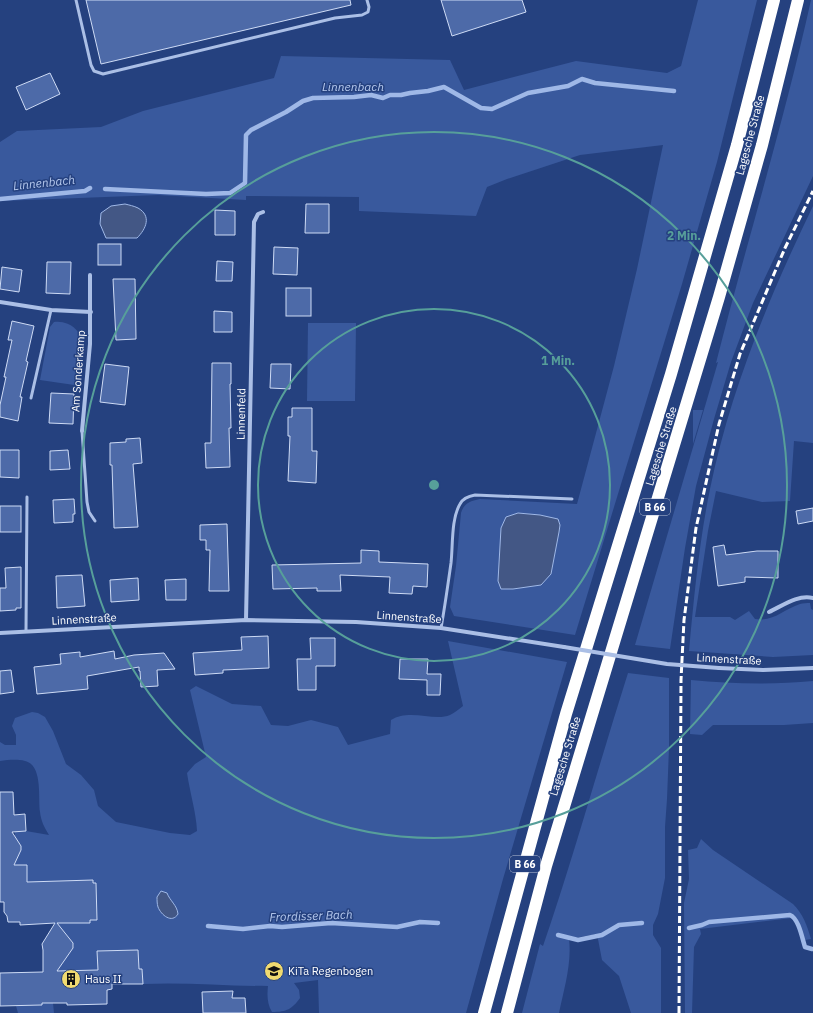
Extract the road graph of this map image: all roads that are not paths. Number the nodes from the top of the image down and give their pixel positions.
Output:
1 (76, 0) edge
2 (367, 0) edge
3 (774, 0) edge
4 (798, 0) edge
5 (262, 212) dead end
6 (90, 275) dead end
7 (0, 302) edge
8 (51, 310) junction
9 (91, 312) junction
10 (31, 398) dead end
11 (82, 431) joint
12 (27, 497) dead end
13 (572, 499) dead end
14 (95, 521) dead end
15 (813, 598) edge
16 (769, 612) dead end
17 (246, 620) junction
18 (441, 628) junction
19 (26, 632) junction
20 (0, 633) edge
21 (813, 668) edge
22 (484, 1013) edge
23 (507, 1013) edge

1 - 2 lane
3 - 22 highway, Lagesche Straße / B 66
4 - 23 highway, Lagesche Straße / B 66
5 - 17 street, Linnenfeld
6 - 9 street, Am Sonderkamp
7 - 8 street
8 - 9 street
8 - 10 lane
9 - 11 street, Am Sonderkamp
11 - 14 lane
12 - 19 lane
13 - 18 lane
15 - 16 street
17 - 18 street, Linnenstraße
17 - 19 street, Linnenstraße
18 - 21 street, Linnenstraße, bridge
19 - 20 street, Linnenstraße

